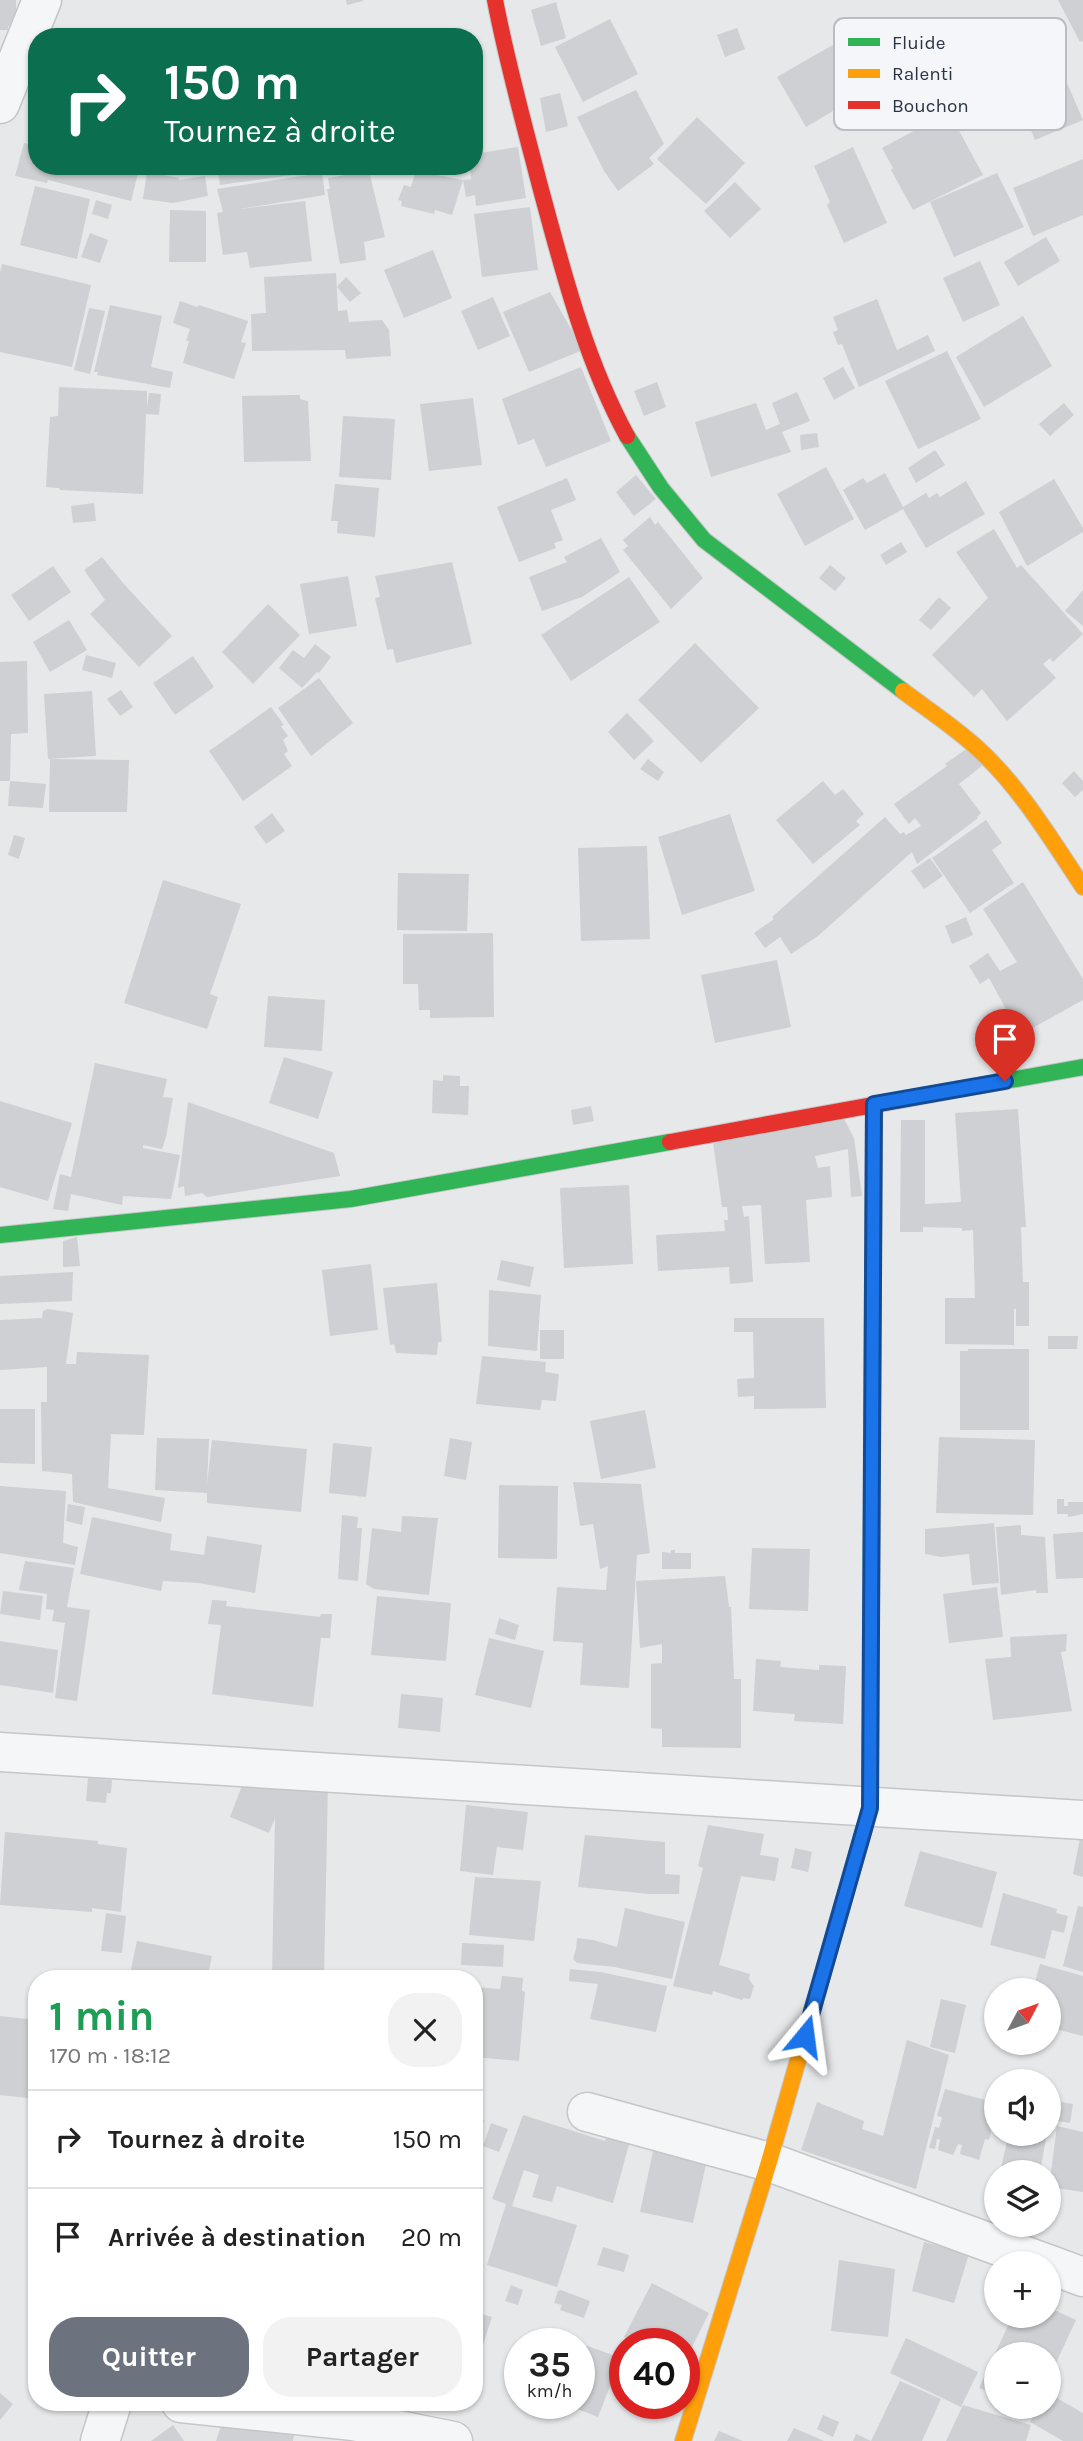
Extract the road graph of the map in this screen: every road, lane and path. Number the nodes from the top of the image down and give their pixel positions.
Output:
1 (42, 0) edge
2 (495, 0) edge
3 (31, 28) edge
4 (28, 35) edge
5 (0, 104) edge
6 (1083, 887) edge
7 (1083, 1067) edge
8 (874, 1104) junction
9 (0, 1235) edge
10 (0, 1752) edge
11 (870, 1808) junction
12 (1083, 1820) edge
13 (587, 2112) dead end
14 (769, 2162) junction
15 (1014, 2251) edge
16 (1061, 2268) edge
17 (1083, 2277) edge
18 (109, 2411) edge
19 (257, 2411) edge
20 (100, 2441) edge
21 (453, 2441) edge
22 (683, 2441) edge

1 - 3 street
2 - 6 street
4 - 5 street
7 - 8 street
8 - 9 street
8 - 11 street
10 - 11 street
11 - 12 street
11 - 14 street
13 - 14 street
14 - 15 street
14 - 22 street
16 - 17 street
18 - 20 street
19 - 21 street

